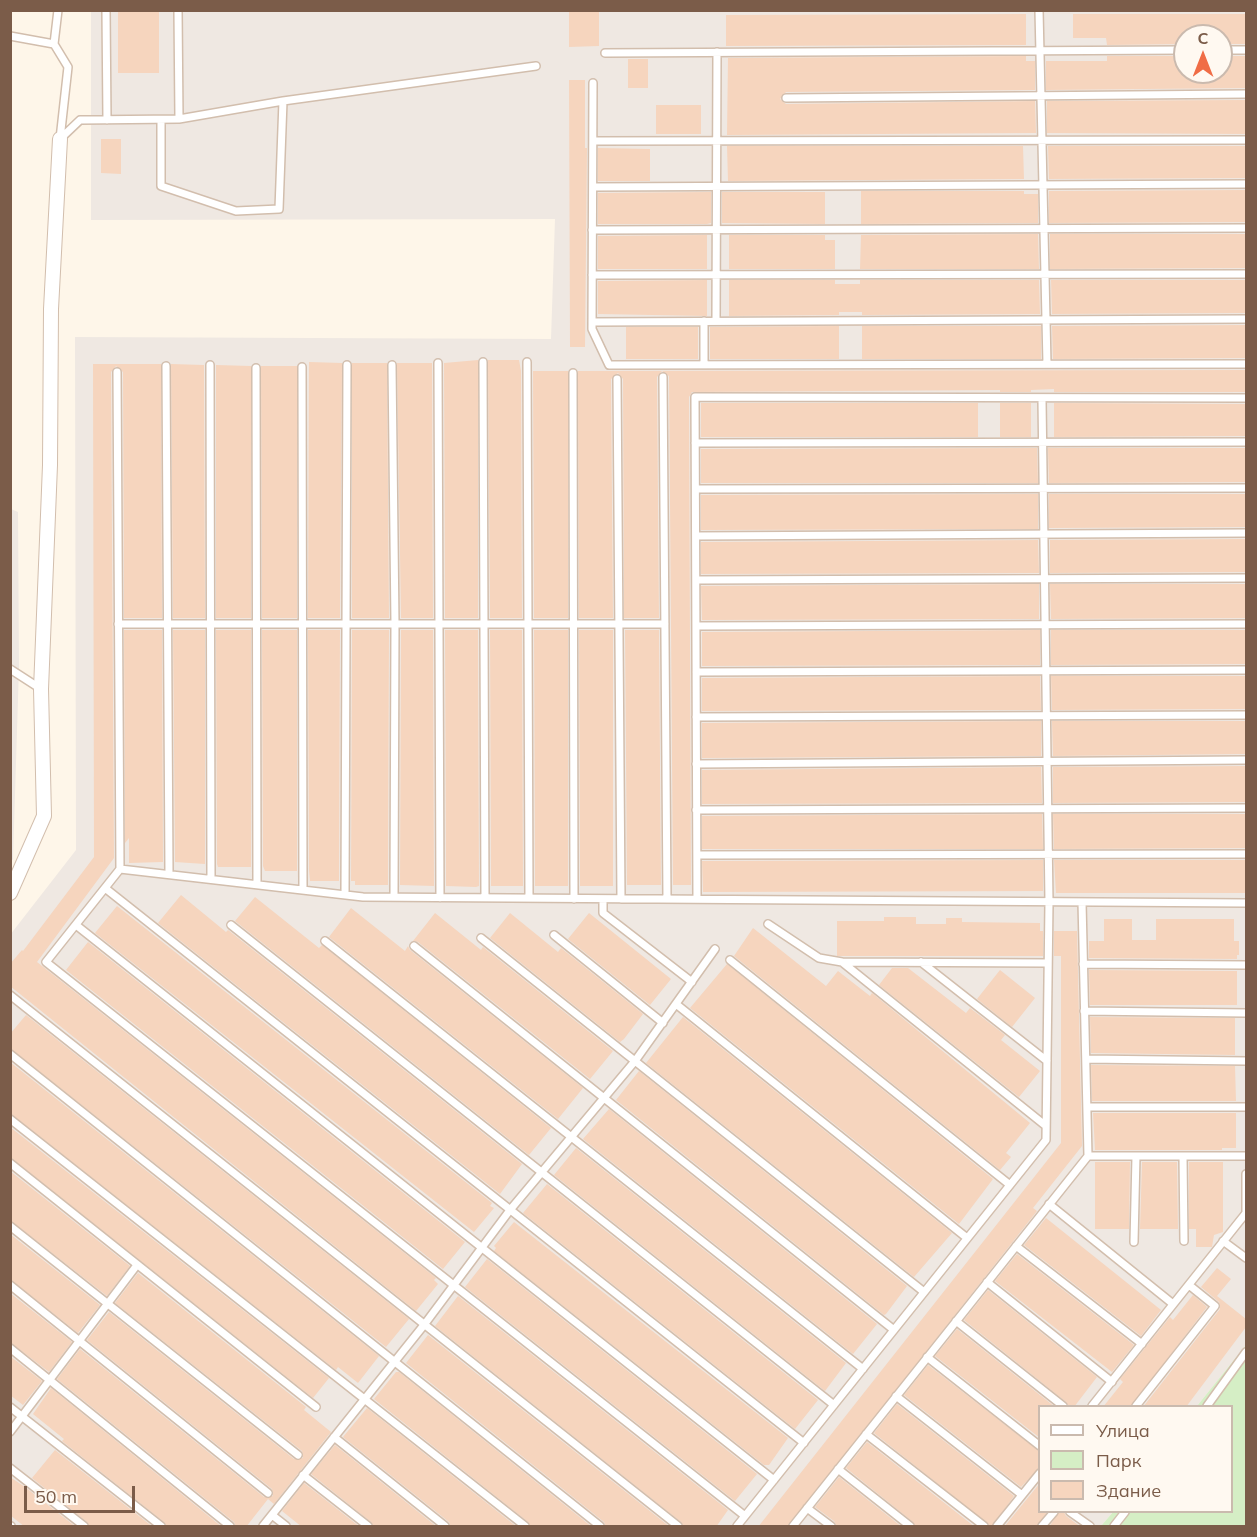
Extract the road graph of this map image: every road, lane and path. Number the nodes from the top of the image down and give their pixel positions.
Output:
1 (58, 10) edge
2 (106, 10) edge
3 (178, 10) edge
4 (1039, 10) edge
5 (10, 36) edge
6 (54, 44) junction
7 (1040, 51) junction
8 (1173, 51) edge
9 (717, 52) junction
10 (605, 53) dead end
11 (536, 66) dead end
12 (593, 83) dead end
13 (1246, 94) edge
14 (1041, 96) junction
15 (786, 98) dead end
16 (283, 101) junction
17 (179, 119) junction
18 (106, 120) junction
19 (161, 120) junction
20 (60, 139) junction
21 (1246, 140) edge
22 (593, 141) junction
23 (718, 141) junction
24 (1042, 141) junction
25 (1246, 184) edge
26 (1043, 185) junction
27 (593, 187) junction
28 (718, 187) junction
29 (1246, 228) edge
30 (592, 230) junction
31 (717, 230) junction
32 (1044, 230) junction
33 (1045, 274) junction
34 (1246, 274) edge
35 (592, 275) junction
36 (717, 275) junction
37 (1046, 320) junction
38 (1246, 320) edge
39 (704, 321) junction
40 (716, 321) junction
41 (592, 322) junction
42 (483, 362) dead end
43 (527, 362) dead end
44 (438, 363) dead end
45 (1047, 363) junction
46 (347, 364) dead end
47 (704, 364) junction
48 (1246, 364) edge
49 (210, 365) dead end
50 (392, 365) dead end
51 (166, 366) dead end
52 (256, 368) dead end
53 (302, 368) dead end
54 (117, 372) dead end
55 (573, 373) dead end
56 (663, 377) dead end
57 (617, 379) dead end
58 (1246, 398) edge
59 (1042, 400) junction
60 (1043, 441) junction
61 (1246, 442) edge
62 (695, 443) junction
63 (1246, 488) edge
64 (696, 489) junction
65 (1043, 489) junction
66 (1246, 533) edge
67 (1044, 534) junction
68 (696, 536) junction
69 (1045, 578) junction
70 (1246, 578) edge
71 (696, 580) junction
72 (118, 624) junction
73 (167, 624) junction
74 (211, 624) junction
75 (257, 624) junction
76 (303, 624) junction
77 (347, 624) junction
78 (395, 624) junction
79 (438, 624) junction
80 (485, 624) junction
81 (528, 624) junction
82 (574, 624) junction
83 (619, 624) junction
84 (665, 624) junction
85 (1045, 624) junction
86 (1246, 624) edge
87 (696, 626) junction
88 (10, 669) edge
89 (1246, 670) edge
90 (696, 672) junction
91 (1046, 672) junction
92 (41, 689) junction
93 (1246, 715) edge
94 (1046, 716) junction
95 (696, 717) junction
96 (1246, 760) edge
97 (1047, 762) junction
98 (696, 764) junction
99 (1047, 808) junction
100 (1246, 808) edge
101 (696, 810) junction
102 (1048, 854) junction
103 (1246, 854) edge
104 (697, 855) junction
105 (120, 869) junction
106 (169, 874) junction
107 (211, 879) junction
108 (257, 884) junction
109 (105, 888) junction
110 (303, 890) junction
111 (10, 893) edge
112 (345, 895) junction
113 (394, 897) junction
114 (440, 898) junction
115 (485, 898) junction
116 (529, 898) junction
117 (574, 899) junction
118 (603, 899) junction
119 (621, 899) junction
120 (667, 899) junction
121 (697, 899) junction
122 (1049, 902) junction
123 (1082, 902) junction
124 (1246, 903) edge
125 (768, 924) dead end
126 (76, 925) junction
127 (231, 925) dead end
128 (554, 935) dead end
129 (481, 938) dead end
130 (325, 942) dead end
131 (414, 946) dead end
132 (715, 949) dead end
133 (730, 960) dead end
134 (842, 962) junction
135 (921, 962) junction
136 (1048, 963) junction
137 (1083, 964) junction
138 (1246, 965) edge
139 (692, 982) junction
140 (10, 995) edge
141 (676, 1004) junction
142 (1084, 1011) junction
143 (1246, 1013) edge
144 (663, 1023) junction
145 (10, 1054) edge
146 (1086, 1059) junction
147 (635, 1061) junction
148 (1047, 1061) junction
149 (1246, 1061) edge
150 (603, 1098) junction
151 (1087, 1107) junction
152 (1246, 1107) edge
153 (10, 1119) edge
154 (1046, 1126) junction
155 (570, 1136) junction
156 (1088, 1156) junction
157 (1136, 1156) junction
158 (1183, 1156) junction
159 (1246, 1156) edge
160 (10, 1163) edge
161 (541, 1173) junction
162 (1246, 1174) edge
163 (1010, 1185) junction
164 (1049, 1204) junction
165 (510, 1210) junction
166 (10, 1227) edge
167 (967, 1238) junction
168 (1184, 1241) dead end
169 (1223, 1241) junction
170 (1134, 1242) dead end
171 (1016, 1246) junction
172 (481, 1247) junction
173 (1246, 1258) edge
174 (137, 1265) junction
175 (987, 1282) junction
176 (10, 1285) edge
177 (453, 1285) junction
178 (1188, 1285) junction
179 (924, 1292) junction
180 (1173, 1304) junction
181 (107, 1305) junction
182 (956, 1321) junction
183 (424, 1325) junction
184 (894, 1330) junction
185 (80, 1341) junction
186 (1142, 1344) junction
187 (10, 1348) edge
188 (1246, 1352) edge
189 (927, 1358) junction
190 (395, 1361) junction
191 (863, 1369) junction
192 (50, 1380) junction
193 (1112, 1382) junction
194 (896, 1396) junction
195 (365, 1397) junction
196 (834, 1405) junction
197 (1061, 1405) edge
198 (1094, 1405) edge
199 (1138, 1405) edge
200 (1208, 1405) edge
201 (10, 1407) edge
202 (316, 1407) dead end
203 (22, 1417) junction
204 (10, 1432) edge
205 (866, 1434) junction
206 (334, 1437) junction
207 (804, 1443) junction
208 (1038, 1444) edge
209 (298, 1455) dead end
210 (10, 1468) edge
211 (838, 1469) junction
212 (303, 1474) junction
213 (1038, 1475) edge
214 (774, 1480) junction
215 (268, 1493) dead end
216 (1022, 1495) junction
217 (807, 1508) junction
218 (1053, 1513) edge
219 (1071, 1513) edge
220 (1124, 1513) edge
221 (272, 1515) junction
222 (745, 1516) junction
223 (84, 1527) edge
224 (160, 1527) edge
225 (230, 1527) edge
226 (263, 1527) edge
227 (286, 1527) edge
228 (368, 1527) edge
229 (445, 1527) edge
230 (525, 1527) edge
231 (600, 1527) edge
232 (678, 1527) edge
233 (737, 1527) edge
234 (793, 1527) edge
235 (831, 1527) edge
236 (910, 1527) edge
237 (984, 1527) edge
238 (997, 1527) edge
239 (1042, 1527) edge
240 (1090, 1527) edge
241 (1114, 1527) edge

1 - 6 lane
2 - 18 lane
3 - 17 lane
4 - 7 lane
5 - 6 lane
6 - 20 lane
7 - 8 lane
7 - 9 lane
7 - 14 lane
9 - 10 lane
9 - 23 lane
11 - 16 lane
12 - 22 lane
13 - 14 lane
14 - 15 lane
14 - 24 lane
16 - 17 lane
16 - 19 lane
17 - 19 lane
18 - 19 lane
18 - 20 lane
20 - 92 street
21 - 24 lane
22 - 23 lane
22 - 27 lane
23 - 24 lane
23 - 28 lane
24 - 26 lane
25 - 26 lane
26 - 28 lane
26 - 32 lane
27 - 28 lane
27 - 30 lane
28 - 31 lane
29 - 32 lane
30 - 31 lane
30 - 35 lane
31 - 32 lane
31 - 36 lane
32 - 33 lane
33 - 34 lane
33 - 36 lane
33 - 37 lane
35 - 36 lane
35 - 41 lane
36 - 40 lane
37 - 38 lane
37 - 40 lane
37 - 45 lane
39 - 40 lane
39 - 41 lane
39 - 47 lane
41 - 47 lane
42 - 80 lane
43 - 81 lane
44 - 79 lane
45 - 47 lane
45 - 48 lane
46 - 77 lane
49 - 74 lane
50 - 78 lane
51 - 73 lane
52 - 75 lane
53 - 76 lane
54 - 72 lane
55 - 82 lane
56 - 84 lane
57 - 83 lane
58 - 59 lane
59 - 60 lane
59 - 62 lane
60 - 61 lane
60 - 62 lane
60 - 65 lane
62 - 64 lane
63 - 65 lane
64 - 65 lane
64 - 68 lane
65 - 67 lane
66 - 67 lane
67 - 68 lane
67 - 69 lane
68 - 71 lane
69 - 70 lane
69 - 71 lane
69 - 85 lane
71 - 87 lane
72 - 73 lane
72 - 105 lane
73 - 74 lane
73 - 106 lane
74 - 75 lane
74 - 107 lane
75 - 76 lane
75 - 108 lane
76 - 77 lane
76 - 110 lane
77 - 78 lane
77 - 112 lane
78 - 79 lane
78 - 113 lane
79 - 80 lane
79 - 114 lane
80 - 81 lane
80 - 115 lane
81 - 82 lane
81 - 116 lane
82 - 83 lane
82 - 117 lane
83 - 84 lane
83 - 119 lane
84 - 120 lane
85 - 86 lane
85 - 87 lane
85 - 91 lane
87 - 90 lane
88 - 92 lane
89 - 91 lane
90 - 91 lane
90 - 95 lane
91 - 94 lane
92 - 111 street
93 - 94 lane
94 - 95 lane
94 - 97 lane
95 - 98 lane
96 - 97 lane
97 - 98 lane
97 - 99 lane
98 - 101 lane
99 - 100 lane
99 - 101 lane
99 - 102 lane
101 - 104 lane
102 - 103 lane
102 - 104 lane
102 - 122 lane
104 - 121 lane
105 - 106 lane
105 - 109 lane
106 - 107 lane
107 - 108 lane
108 - 110 lane
109 - 126 lane
109 - 165 lane
110 - 112 lane
112 - 113 lane
113 - 114 lane
114 - 115 lane
115 - 116 lane
116 - 117 lane
117 - 118 lane
118 - 119 lane
118 - 139 lane
119 - 120 lane
120 - 121 lane
121 - 122 lane
122 - 123 lane
122 - 136 lane
123 - 124 lane
123 - 137 lane
125 - 134 lane
126 - 172 lane
126 - 177 lane
127 - 161 lane
128 - 144 lane
129 - 147 lane
130 - 155 lane
131 - 150 lane
132 - 139 lane
133 - 163 lane
134 - 135 lane
134 - 154 lane
135 - 136 lane
135 - 148 lane
136 - 148 lane
137 - 138 lane
137 - 142 lane
139 - 141 lane
140 - 183 lane
141 - 144 lane
141 - 167 lane
142 - 143 lane
142 - 146 lane
144 - 147 lane
145 - 190 lane
146 - 149 lane
146 - 151 lane
147 - 150 lane
147 - 179 lane
148 - 154 lane
150 - 155 lane
150 - 184 lane
151 - 152 lane
151 - 156 lane
153 - 195 lane
154 - 163 lane
155 - 161 lane
155 - 191 lane
156 - 157 lane
156 - 164 lane
157 - 158 lane
157 - 170 lane
158 - 159 lane
158 - 168 lane
160 - 174 lane
161 - 165 lane
161 - 196 lane
162 - 169 lane
163 - 167 lane
164 - 171 lane
164 - 180 lane
165 - 172 lane
165 - 207 lane
166 - 181 lane
167 - 179 lane
169 - 173 lane
169 - 178 lane
171 - 175 lane
171 - 186 lane
172 - 177 lane
172 - 214 lane
174 - 181 lane
174 - 202 lane
175 - 182 lane
175 - 193 lane
176 - 185 lane
177 - 183 lane
177 - 222 lane
178 - 180 lane
178 - 199 lane
179 - 184 lane
180 - 186 lane
181 - 185 lane
181 - 209 lane
182 - 189 lane
182 - 197 lane
183 - 190 lane
183 - 232 lane
184 - 191 lane
185 - 192 lane
185 - 215 lane
186 - 193 lane
187 - 192 lane
188 - 200 lane
189 - 194 lane
189 - 208 lane
190 - 195 lane
190 - 231 lane
191 - 196 lane
192 - 203 lane
192 - 225 lane
193 - 198 lane
194 - 205 lane
194 - 216 lane
195 - 206 lane
195 - 230 lane
196 - 207 lane
201 - 203 lane
203 - 204 lane
203 - 224 lane
205 - 211 lane
205 - 237 lane
206 - 212 lane
206 - 229 lane
207 - 214 lane
210 - 223 lane
211 - 217 lane
211 - 236 lane
212 - 221 lane
212 - 228 lane
213 - 216 lane
214 - 222 lane
216 - 238 lane
217 - 234 lane
217 - 235 lane
218 - 239 lane
219 - 240 lane
220 - 241 lane
221 - 226 lane
221 - 227 lane
222 - 233 lane

